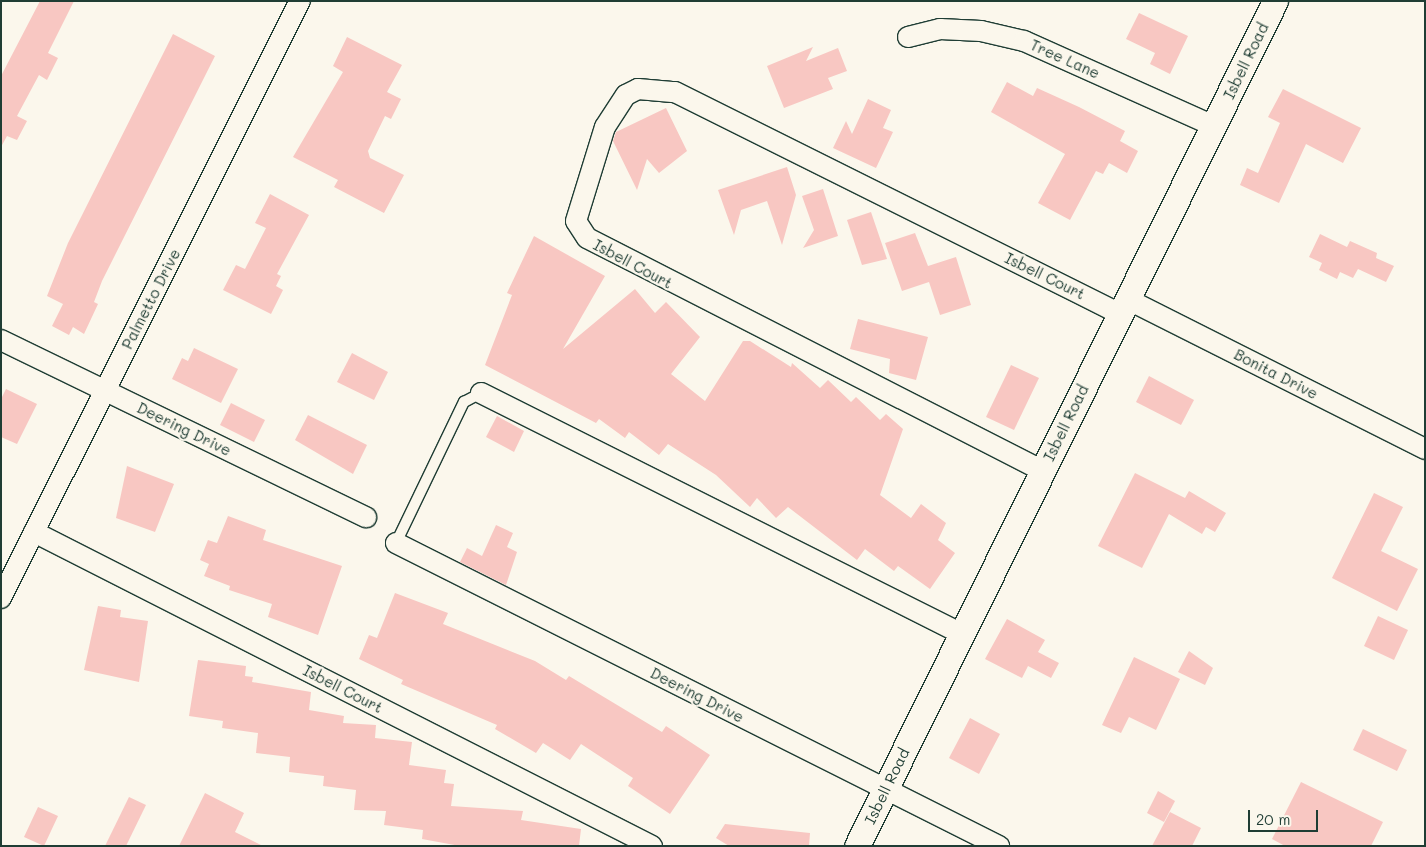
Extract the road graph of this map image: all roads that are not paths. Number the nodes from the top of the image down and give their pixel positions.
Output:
1 (300, 1) edge
2 (1275, 1) edge
3 (908, 37) dead end
4 (1214, 126) junction
5 (1124, 306) junction
6 (1, 340) edge
7 (105, 391) junction
8 (481, 393) joint
9 (1425, 449) edge
10 (1042, 471) junction
11 (366, 517) dead end
12 (34, 532) junction
13 (396, 543) joint
14 (1, 598) edge
15 (962, 634) junction
16 (885, 789) junction
17 (652, 846) edge
18 (857, 846) edge
19 (999, 846) edge

1 - 7 street, Palmetto Drive
2 - 4 street, Isbell Road
3 - 4 street, Tree Lane
4 - 5 street, Isbell Road
5 - 9 street, Bonita Drive
5 - 10 street, Isbell Road
5 - 10 street, Isbell Court
6 - 7 street, Deering Drive
7 - 11 street, Deering Drive
7 - 12 street, Palmetto Drive
8 - 13 lane
8 - 15 street
10 - 15 street, Isbell Road
12 - 14 street, Palmetto Drive
12 - 17 street, Isbell Court
13 - 16 street, Deering Drive
15 - 16 street, Isbell Road
16 - 18 street, Isbell Road
16 - 19 street, Deering Drive

